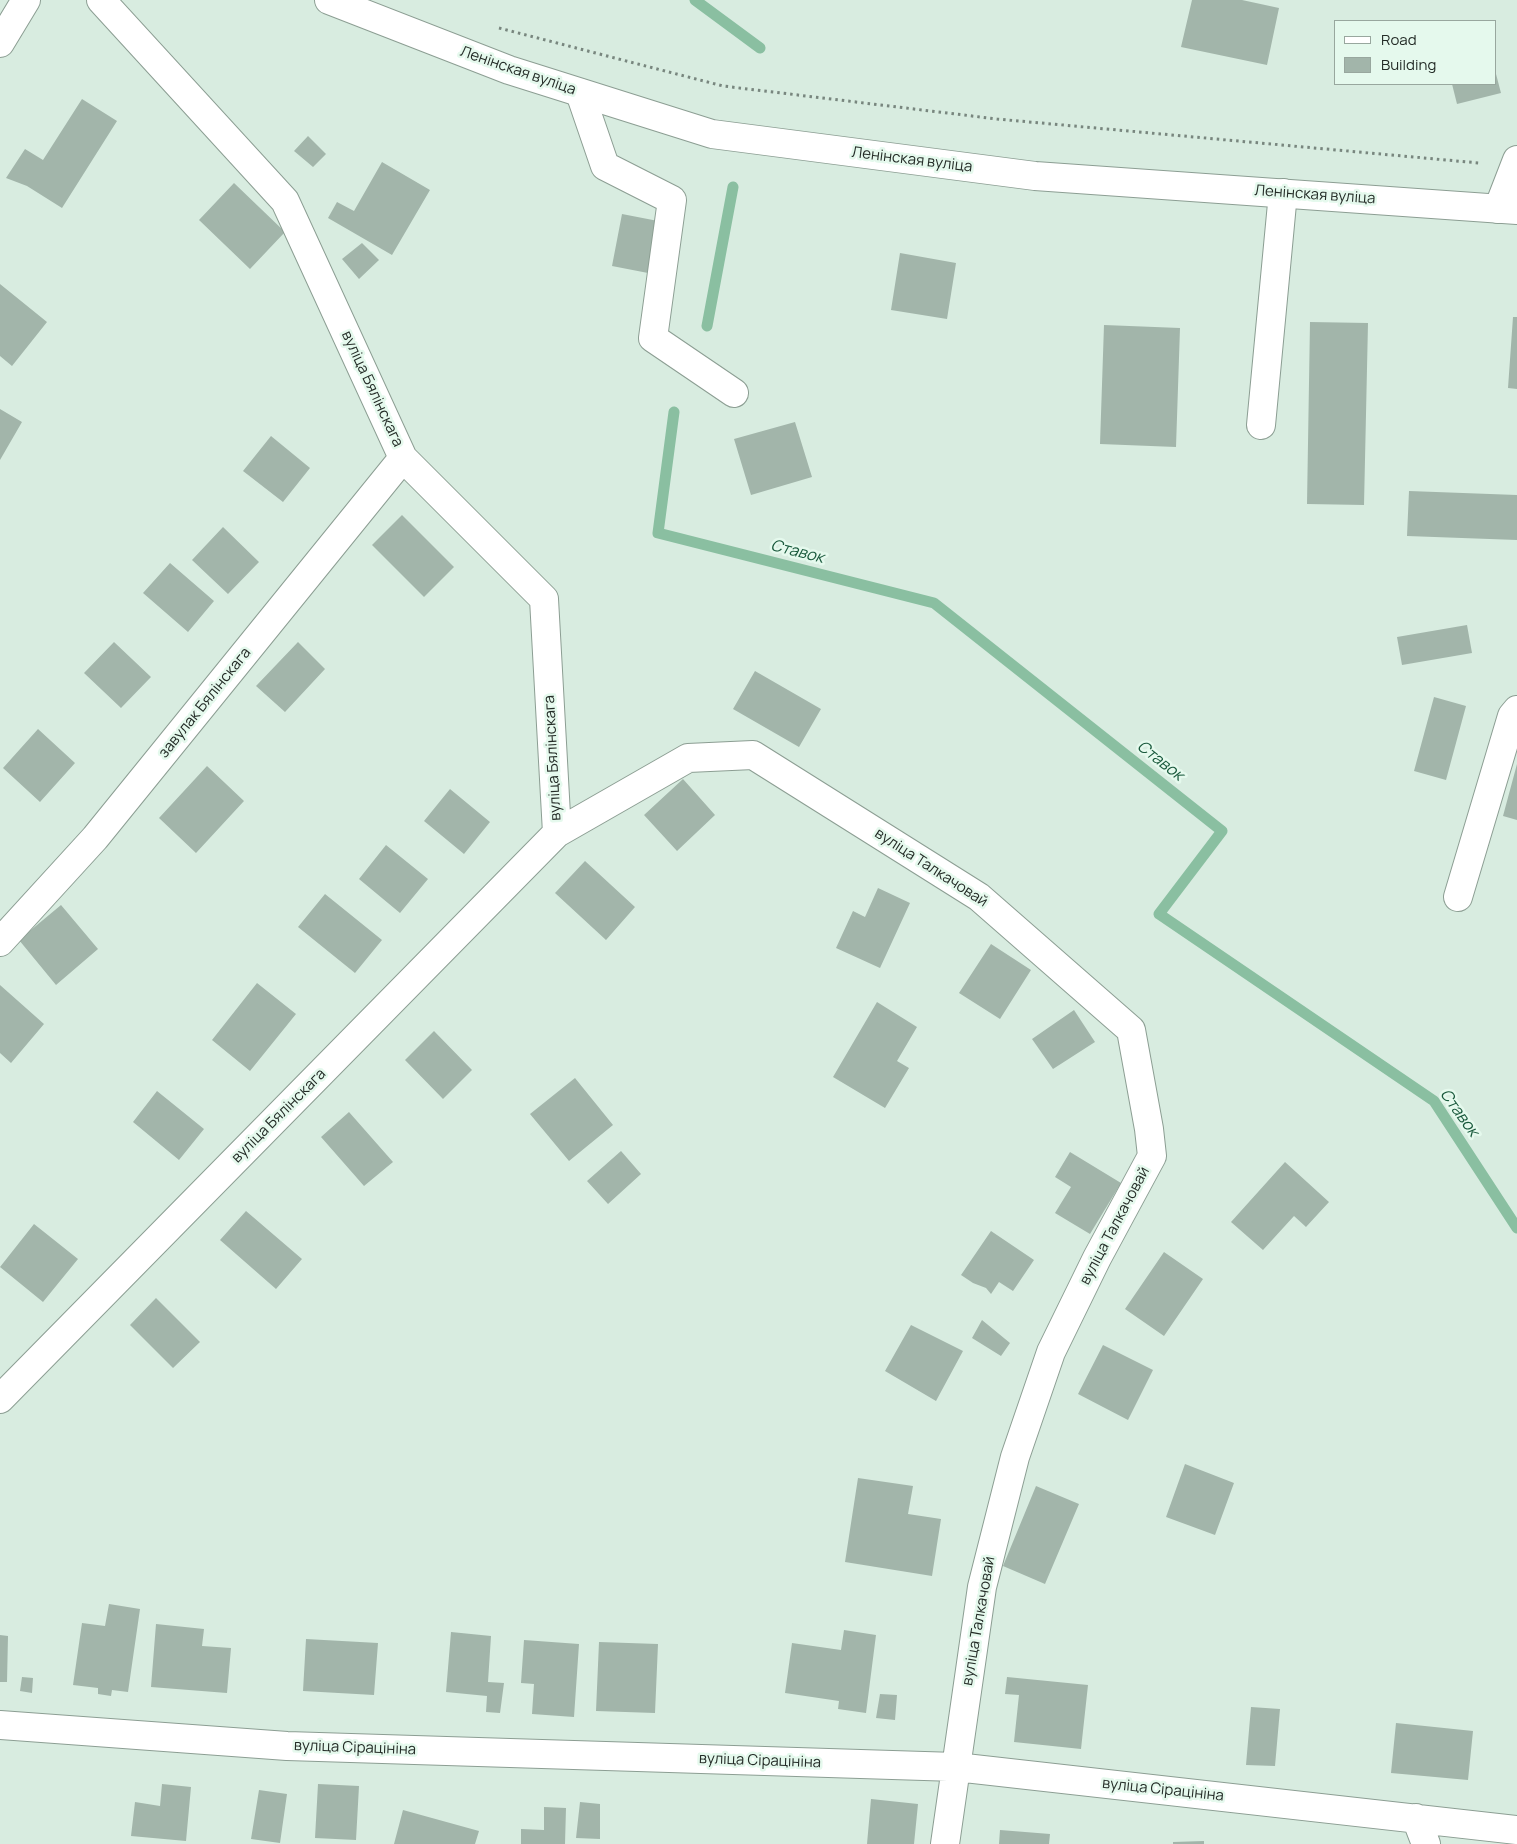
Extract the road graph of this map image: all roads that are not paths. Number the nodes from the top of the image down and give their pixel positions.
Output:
1 (26, 0) edge
2 (101, 0) edge
3 (329, 0) edge
4 (0, 43) edge
5 (580, 93) junction
6 (1516, 163) edge
7 (1283, 192) junction
8 (1508, 210) edge
9 (734, 392) dead end
10 (1260, 425) dead end
11 (403, 458) junction
12 (1517, 710) edge
13 (754, 756) joint
14 (557, 833) junction
15 (1458, 897) dead end
16 (0, 942) edge
17 (0, 1399) edge
18 (0, 1725) edge
19 (956, 1768) junction
20 (1416, 1818) junction
21 (1517, 1830) edge
22 (945, 1844) edge
23 (1426, 1844) edge

1 - 4 street
2 - 11 street, вуліца Бялінскага
3 - 5 street, Ленінская вуліца
5 - 7 street, Ленінская вуліца
5 - 9 street
6 - 8 street
7 - 8 street, Ленінская вуліца
7 - 10 street
11 - 14 street, вуліца Бялінскага
11 - 16 street, завулак Бялінскага
12 - 15 street
13 - 14 street, вуліца Бялінскага
13 - 19 street, вуліца Талкачовай
14 - 17 street, вуліца Бялінскага
18 - 19 street, вуліца Сірацініна
19 - 20 street, вуліца Сірацініна
19 - 22 street, вуліца Талкачовай
20 - 21 street, вуліца Сірацініна
20 - 23 street

